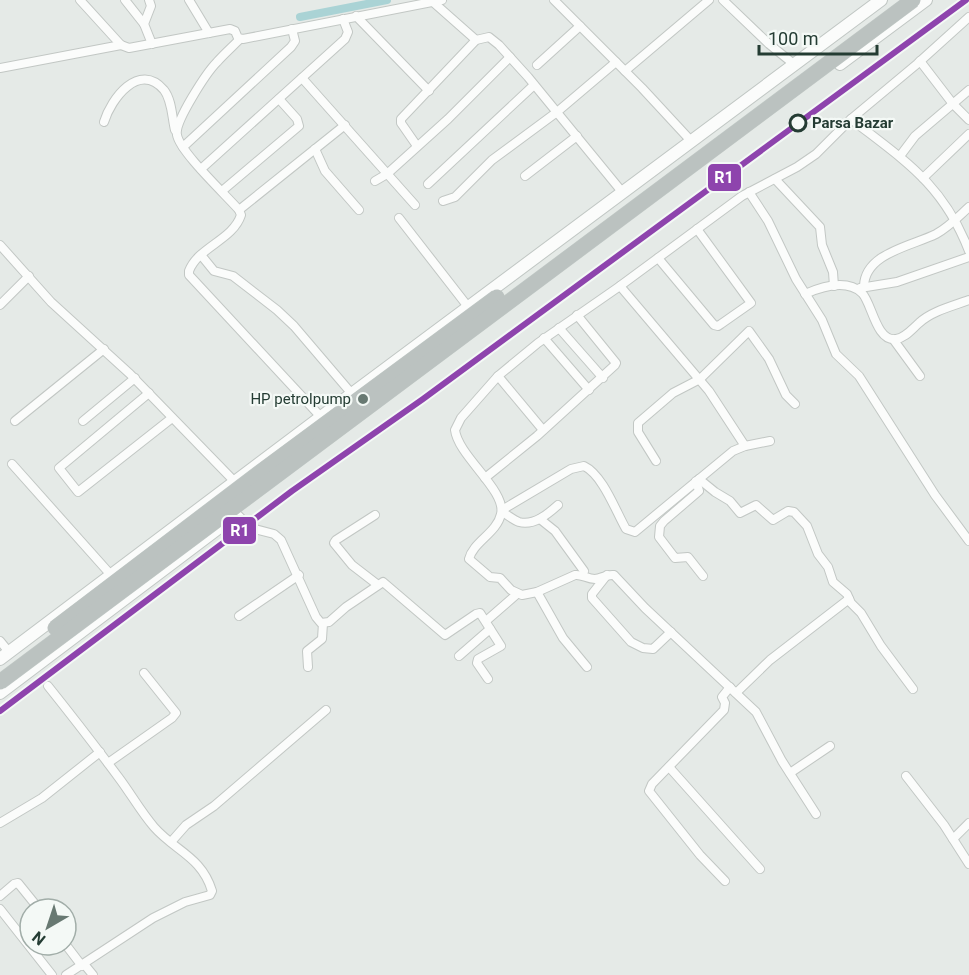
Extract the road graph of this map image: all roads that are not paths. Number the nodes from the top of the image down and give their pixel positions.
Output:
1 (80, 0) edge
2 (125, 0) edge
3 (148, 0) edge
4 (189, 0) edge
5 (554, 0) edge
6 (709, 0) edge
7 (723, 0) edge
8 (881, 0) edge
9 (896, 0) edge
10 (913, 0) edge
11 (926, 0) edge
12 (437, 1) edge
13 (356, 16) junction
14 (969, 17) edge
15 (343, 19) junction
16 (144, 24) junction
17 (579, 26) junction
18 (292, 29) junction
19 (209, 33) junction
20 (237, 35) junction
21 (476, 40) junction
22 (152, 44) junction
23 (122, 45) junction
24 (510, 57) junction
25 (920, 61) junction
26 (616, 62) junction
27 (537, 65) dead end
28 (795, 65) junction
29 (0, 68) edge
30 (625, 71) junction
31 (302, 78) junction
32 (534, 85) junction
33 (969, 90) edge
34 (429, 91) junction
35 (279, 99) junction
36 (953, 104) junction
37 (556, 112) junction
38 (851, 119) junction
39 (969, 120) edge
40 (104, 122) dead end
41 (345, 125) junction
42 (176, 134) junction
43 (969, 134) edge
44 (577, 136) junction
45 (692, 142) junction
46 (417, 146) junction
47 (183, 147) junction
48 (315, 149) junction
49 (900, 156) junction
50 (659, 167) junction
51 (201, 169) junction
52 (387, 174) junction
53 (525, 176) dead end
54 (923, 178) junction
55 (775, 179) junction
56 (375, 181) dead end
57 (428, 184) dead end
58 (675, 187) junction
59 (222, 191) junction
60 (749, 192) junction
61 (623, 193) junction
62 (443, 201) dead end
63 (415, 205) dead end
64 (969, 207) edge
65 (239, 210) junction
66 (359, 210) dead end
67 (399, 218) dead end
68 (955, 220) junction
69 (697, 229) junction
70 (0, 246) edge
71 (969, 251) edge
72 (201, 255) junction
73 (969, 257) edge
74 (658, 258) junction
75 (29, 276) junction
76 (620, 286) junction
77 (834, 286) junction
78 (861, 288) junction
79 (805, 294) junction
80 (969, 300) edge
81 (0, 305) edge
82 (469, 308) junction
83 (578, 315) junction
84 (559, 328) junction
85 (544, 338) junction
86 (892, 339) junction
87 (104, 349) junction
88 (498, 376) junction
89 (920, 376) dead end
90 (135, 378) junction
91 (603, 378) junction
92 (700, 379) junction
93 (589, 390) junction
94 (356, 391) junction
95 (149, 393) junction
96 (795, 404) dead end
97 (377, 409) junction
98 (172, 417) junction
99 (321, 417) junction
100 (15, 421) dead end
101 (83, 421) dead end
102 (543, 430) junction
103 (770, 441) dead end
104 (745, 446) junction
105 (656, 461) dead end
106 (12, 464) dead end
107 (485, 478) junction
108 (697, 480) junction
109 (235, 482) junction
110 (558, 505) dead end
111 (502, 511) junction
112 (237, 514) junction
113 (375, 515) dead end
114 (540, 519) junction
115 (969, 541) edge
116 (584, 571) dead end
117 (111, 575) junction
118 (299, 575) junction
119 (607, 575) junction
120 (704, 576) dead end
121 (378, 585) junction
122 (537, 592) junction
123 (518, 594) junction
124 (849, 599) junction
125 (239, 616) dead end
126 (47, 623) junction
127 (323, 623) junction
128 (488, 625) junction
129 (671, 632) junction
130 (0, 641) edge
131 (62, 646) junction
132 (5, 656) edge
133 (459, 656) dead end
134 (308, 667) dead end
135 (586, 667) dead end
136 (0, 670) edge
137 (144, 673) dead end
138 (488, 679) dead end
139 (0, 682) edge
140 (48, 686) dead end
141 (913, 689) dead end
142 (733, 690) junction
143 (0, 693) edge
144 (326, 710) dead end
145 (830, 746) dead end
146 (100, 752) junction
147 (108, 763) junction
148 (669, 767) junction
149 (790, 773) junction
150 (906, 776) dead end
151 (816, 814) dead end
152 (0, 823) edge
153 (969, 823) edge
154 (953, 839) junction
155 (171, 842) junction
156 (969, 864) edge
157 (760, 869) dead end
158 (725, 881) dead end
159 (0, 896) edge
160 (29, 897) edge
161 (0, 909) edge
162 (76, 957) edge
163 (83, 965) junction
164 (52, 975) edge
165 (66, 975) edge
166 (93, 975) edge

1 - 23 street
2 - 16 street
3 - 16 street
4 - 19 street
5 - 17 street
6 - 30 street
7 - 28 street
8 - 28 street
9 - 136 highway, bridge
10 - 139 highway, bridge
11 - 58 street
12 - 13 street
12 - 21 street
13 - 15 street
13 - 34 street
14 - 25 street
15 - 18 street
15 - 31 street
16 - 22 street
17 - 26 street
17 - 27 street
18 - 20 street
18 - 47 street
19 - 20 street
19 - 22 street
20 - 42 street
21 - 24 street
21 - 34 street
22 - 23 street
23 - 29 street
24 - 32 street
24 - 46 street
25 - 36 street
25 - 38 street
26 - 30 street
26 - 37 street
28 - 45 street
30 - 45 street
31 - 35 street
31 - 41 street
32 - 37 street
32 - 57 street
33 - 36 street
34 - 46 street
35 - 51 street
35 - 59 street
36 - 39 street
36 - 49 street
37 - 44 street
37 - 62 street
38 - 49 street
38 - 55 street
40 - 42 street
41 - 48 street
41 - 52 street
42 - 47 street
43 - 54 street
44 - 53 street
44 - 61 street
45 - 50 street
46 - 52 street
47 - 51 street
48 - 65 street
48 - 66 street
49 - 54 street
50 - 58 street
50 - 61 street
51 - 59 street
52 - 56 street
52 - 63 street
54 - 68 street
55 - 60 street
55 - 77 street
58 - 97 street
59 - 65 street
60 - 69 street
60 - 79 street
61 - 82 street
64 - 68 street
65 - 72 street
67 - 82 street
68 - 71 street
68 - 78 street
69 - 74 street
69 - 74 street
70 - 75 street
72 - 94 street
72 - 99 street
73 - 78 street
74 - 76 street
75 - 81 street
75 - 87 street
76 - 83 street
76 - 92 street
77 - 78 street
77 - 79 street
78 - 86 street
79 - 115 street
80 - 86 street
82 - 94 street
83 - 84 street
83 - 91 street
84 - 85 street
84 - 91 street
85 - 88 street
85 - 93 street
86 - 89 street
87 - 90 street
87 - 100 street
88 - 102 street
88 - 107 street
90 - 95 street
90 - 101 street
91 - 93 street
92 - 96 street
92 - 104 street
92 - 105 street
93 - 102 street
94 - 97 street
94 - 99 street
95 - 98 street
95 - 98 street
97 - 112 street
98 - 109 street
99 - 109 street
102 - 107 street
103 - 104 street
104 - 108 street
106 - 117 street
107 - 111 street
108 - 111 street
108 - 120 street
108 - 124 street
109 - 117 street
110 - 114 street
111 - 114 street
111 - 123 street
112 - 118 street
112 - 131 street
113 - 121 street
114 - 116 street
117 - 126 street
118 - 125 street
118 - 127 street
119 - 122 street
119 - 129 street
119 - 129 street
121 - 127 street
121 - 128 street
122 - 123 street
122 - 135 street
123 - 128 street
124 - 141 street
124 - 142 street
126 - 131 street
126 - 132 street
127 - 134 street
128 - 133 street
128 - 138 street
129 - 142 street
130 - 132 street
131 - 143 street
137 - 147 street
140 - 146 street
142 - 148 street
142 - 149 street
144 - 155 street
145 - 149 street
146 - 147 street
146 - 152 street
147 - 155 street
148 - 157 street
148 - 158 street
149 - 151 street
150 - 154 street
153 - 154 street
154 - 156 street
155 - 163 street
159 - 160 street
161 - 164 street
162 - 163 street
163 - 165 street
163 - 166 street

